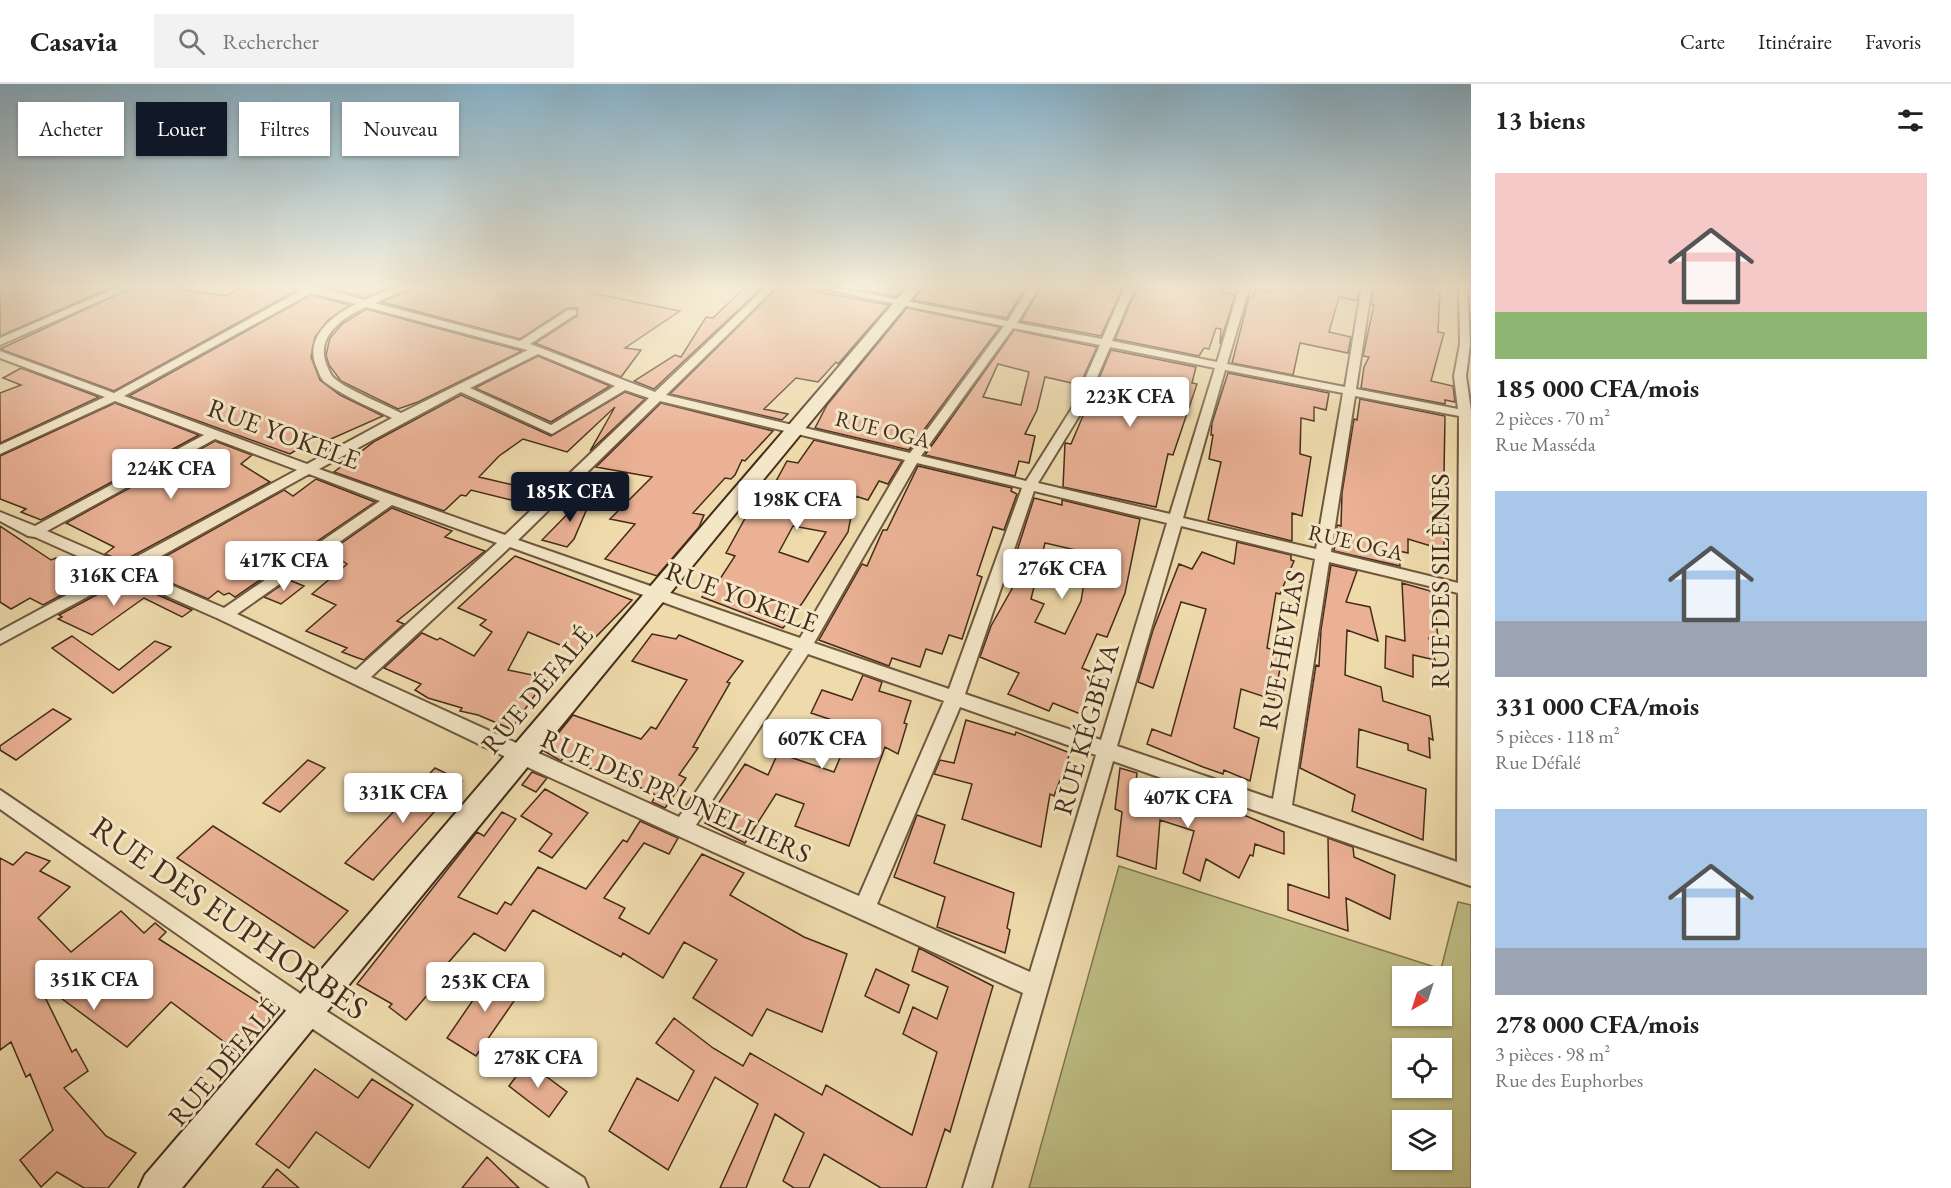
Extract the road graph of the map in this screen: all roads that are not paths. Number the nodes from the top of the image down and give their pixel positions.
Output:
1 (224, 337) edge
2 (319, 337) edge
3 (490, 337) edge
4 (534, 337) edge
5 (720, 337) edge
6 (872, 337) edge
7 (1002, 337) edge
8 (1068, 337) edge
9 (1109, 337) edge
10 (1230, 337) edge
11 (1359, 337) edge
12 (1464, 337) edge
13 (1106, 344) junction
14 (521, 345) junction
15 (537, 350) junction
16 (0, 354) edge
17 (1221, 366) junction
18 (622, 387) junction
19 (461, 388) junction
20 (1350, 392) junction
21 (658, 397) junction
22 (113, 398) junction
23 (1468, 415) edge
24 (401, 418) junction
25 (795, 429) junction
26 (213, 435) junction
27 (0, 450) edge
28 (913, 458) junction
29 (311, 470) junction
30 (1029, 487) junction
31 (390, 500) junction
32 (0, 516) edge
33 (1176, 519) junction
34 (33, 533) junction
35 (509, 540) junction
36 (1324, 556) junction
37 (124, 570) junction
38 (1468, 590) edge
39 (657, 593) junction
40 (225, 615) junction
41 (0, 638) edge
42 (804, 646) junction
43 (360, 677) junction
44 (955, 697) junction
45 (1109, 750) junction
46 (521, 756) junction
47 (0, 798) edge
48 (1281, 810) junction
49 (683, 828) junction
50 (1469, 875) edge
51 (864, 909) junction
52 (1037, 987) junction
53 (306, 1011) junction
54 (158, 1188) edge
55 (574, 1188) edge
56 (977, 1188) edge

1 - 22 street
2 - 24 street
3 - 14 street, RUE OGA
4 - 14 street
5 - 21 street
6 - 25 street, RUE DÉFALÉ
7 - 28 street
8 - 13 street
9 - 13 street
10 - 17 street, RUE KÉGBÉYA
11 - 20 street, RUE HEVEAS
12 - 23 street, RUE DES SILÈNES
13 - 17 street
13 - 30 street
14 - 15 street, RUE OGA
15 - 18 street, RUE OGA
15 - 19 street
16 - 22 street, RUE YOKELE
17 - 20 street
17 - 33 street, RUE KÉGBÉYA
18 - 19 street
18 - 21 street, RUE OGA
19 - 24 street
20 - 23 street
20 - 36 street, RUE HEVEAS
21 - 25 street, RUE OGA
21 - 35 street
22 - 26 street, RUE YOKELE
22 - 27 street
23 - 38 street, RUE DES SILÈNES
24 - 29 street
25 - 28 street, RUE OGA
25 - 39 street, RUE DÉFALÉ
26 - 29 street, RUE YOKELE
26 - 34 street
28 - 30 street, RUE OGA
28 - 42 street
29 - 31 street, RUE YOKELE
29 - 37 street
30 - 33 street, RUE OGA
30 - 44 street
31 - 35 street, RUE YOKELE
31 - 40 street
32 - 34 street, RUE DES PRUNELLIERS
33 - 36 street, RUE OGA
33 - 45 street, RUE KÉGBÉYA
34 - 37 street, RUE DES PRUNELLIERS
35 - 39 street, RUE YOKELE
35 - 43 street
36 - 38 street, RUE OGA
36 - 48 street, RUE HEVEAS
37 - 40 street, RUE DES PRUNELLIERS
37 - 41 street
38 - 50 street, RUE DES SILÈNES
39 - 42 street, RUE YOKELE
39 - 46 street, RUE DÉFALÉ
40 - 43 street, RUE DES PRUNELLIERS
42 - 44 street, RUE YOKELE
42 - 49 street
43 - 46 street, RUE DES PRUNELLIERS
44 - 45 street, RUE YOKELE
44 - 51 street
45 - 48 street, RUE YOKELE
45 - 52 street, RUE KÉGBÉYA
46 - 49 street, RUE DES PRUNELLIERS
46 - 53 street, RUE DÉFALÉ
47 - 53 street, RUE DES EUPHORBES
48 - 50 street, RUE YOKELE
49 - 51 street, RUE DES PRUNELLIERS
51 - 52 street, RUE DES PRUNELLIERS
52 - 56 street, RUE KÉGBÉYA
53 - 54 street, RUE DÉFALÉ
53 - 55 street, RUE DES EUPHORBES

